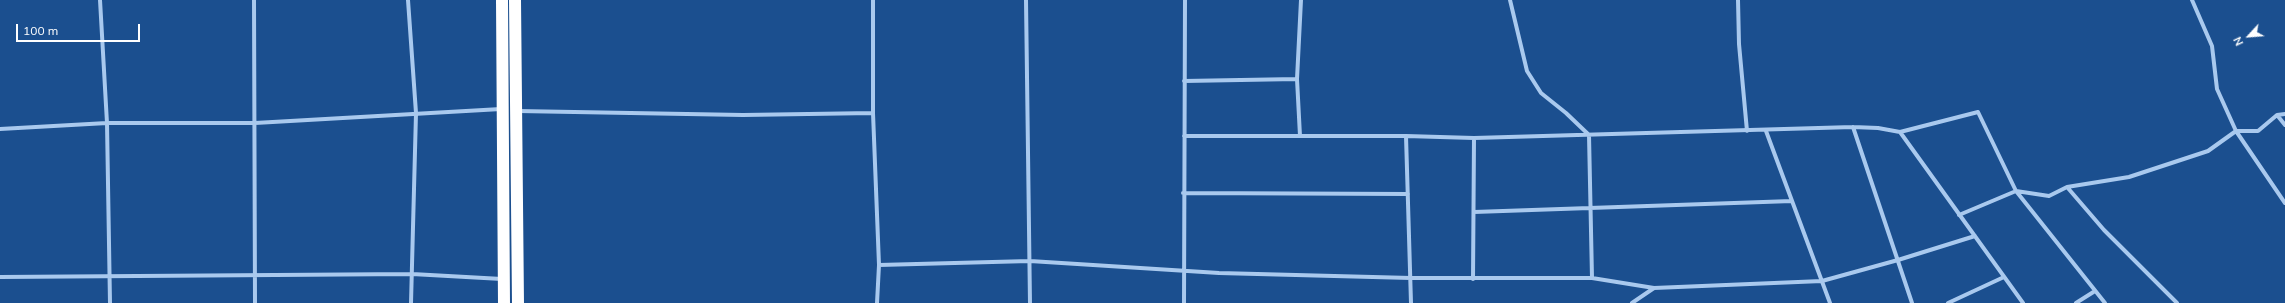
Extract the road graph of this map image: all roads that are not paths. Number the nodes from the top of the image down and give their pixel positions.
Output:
1 (100, 0) edge
2 (254, 0) edge
3 (408, 0) edge
4 (502, 0) edge
5 (515, 0) edge
6 (872, 0) edge
7 (1026, 0) edge
8 (1185, 0) edge
9 (1301, 0) edge
10 (1510, 0) edge
11 (1738, 0) edge
12 (2192, 0) edge
13 (1297, 79) junction
14 (1184, 81) junction
15 (502, 109) junction
16 (516, 111) junction
17 (416, 113) junction
18 (873, 113) junction
19 (2285, 114) edge
20 (2277, 115) junction
21 (107, 123) junction
22 (255, 123) junction
23 (2285, 125) edge
24 (1853, 127) junction
25 (0, 129) edge
26 (1747, 131) junction
27 (1766, 131) junction
28 (2236, 131) junction
29 (1900, 132) junction
30 (1589, 135) junction
31 (1184, 136) junction
32 (1300, 136) junction
33 (1406, 136) junction
34 (1474, 138) junction
35 (2067, 187) junction
36 (2016, 191) junction
37 (1183, 193) junction
38 (1408, 194) junction
39 (1792, 201) junction
40 (2285, 203) edge
41 (1590, 207) junction
42 (1474, 212) junction
43 (1959, 215) junction
44 (1974, 236) junction
45 (1898, 260) junction
46 (1030, 261) junction
47 (879, 265) junction
48 (1184, 270) junction
49 (412, 274) junction
50 (109, 275) junction
51 (254, 275) junction
52 (0, 277) edge
53 (2004, 277) junction
54 (1411, 278) junction
55 (1592, 278) junction
56 (1473, 279) junction
57 (504, 280) junction
58 (1822, 281) junction
59 (1654, 288) junction
60 (2095, 291) junction
61 (110, 303) edge
62 (255, 303) edge
63 (411, 303) edge
64 (504, 303) edge
65 (518, 303) edge
66 (878, 303) edge
67 (1030, 303) edge
68 (1184, 303) edge
69 (1411, 303) edge
70 (1632, 303) edge
71 (1830, 303) edge
72 (1912, 303) edge
73 (1948, 303) edge
74 (2023, 303) edge
75 (2076, 303) edge
76 (2105, 303) edge
77 (2177, 303) edge

1 - 21 street
2 - 22 street
3 - 17 street
4 - 15 highway
5 - 16 highway
6 - 18 street
7 - 46 street
8 - 14 street
9 - 13 street
10 - 30 street
11 - 26 street
12 - 28 street
13 - 14 street
13 - 32 street
14 - 31 street
15 - 17 street
15 - 57 highway
16 - 18 street
16 - 65 highway
17 - 22 street
17 - 49 street
18 - 47 street
19 - 20 street
20 - 23 street
20 - 28 street
21 - 22 street
21 - 25 street
21 - 50 street
22 - 51 street
24 - 27 street
24 - 29 street
24 - 45 street
26 - 27 street
26 - 30 street
27 - 39 street
28 - 35 street
28 - 40 street
29 - 36 street
29 - 43 street
30 - 34 street
30 - 41 street
31 - 32 street
31 - 37 street
32 - 33 street
33 - 34 street
33 - 38 street
34 - 42 street
35 - 36 street
35 - 77 street
36 - 43 street
36 - 60 street
37 - 38 street
37 - 48 street
38 - 54 street
39 - 41 street
39 - 58 street
41 - 42 street
41 - 55 street
42 - 56 street
43 - 44 street
44 - 45 street
44 - 53 street
45 - 58 street
45 - 72 street
46 - 47 street
46 - 48 street
46 - 67 street
47 - 66 street
48 - 54 street
48 - 68 street
49 - 51 street
49 - 57 street
49 - 63 street
50 - 51 street
50 - 52 street
50 - 61 street
51 - 62 street
53 - 73 street
53 - 74 street
54 - 56 street
54 - 69 street
55 - 56 street
55 - 59 street
57 - 64 highway
58 - 59 street
58 - 71 street
59 - 70 street
60 - 75 street
60 - 76 street

